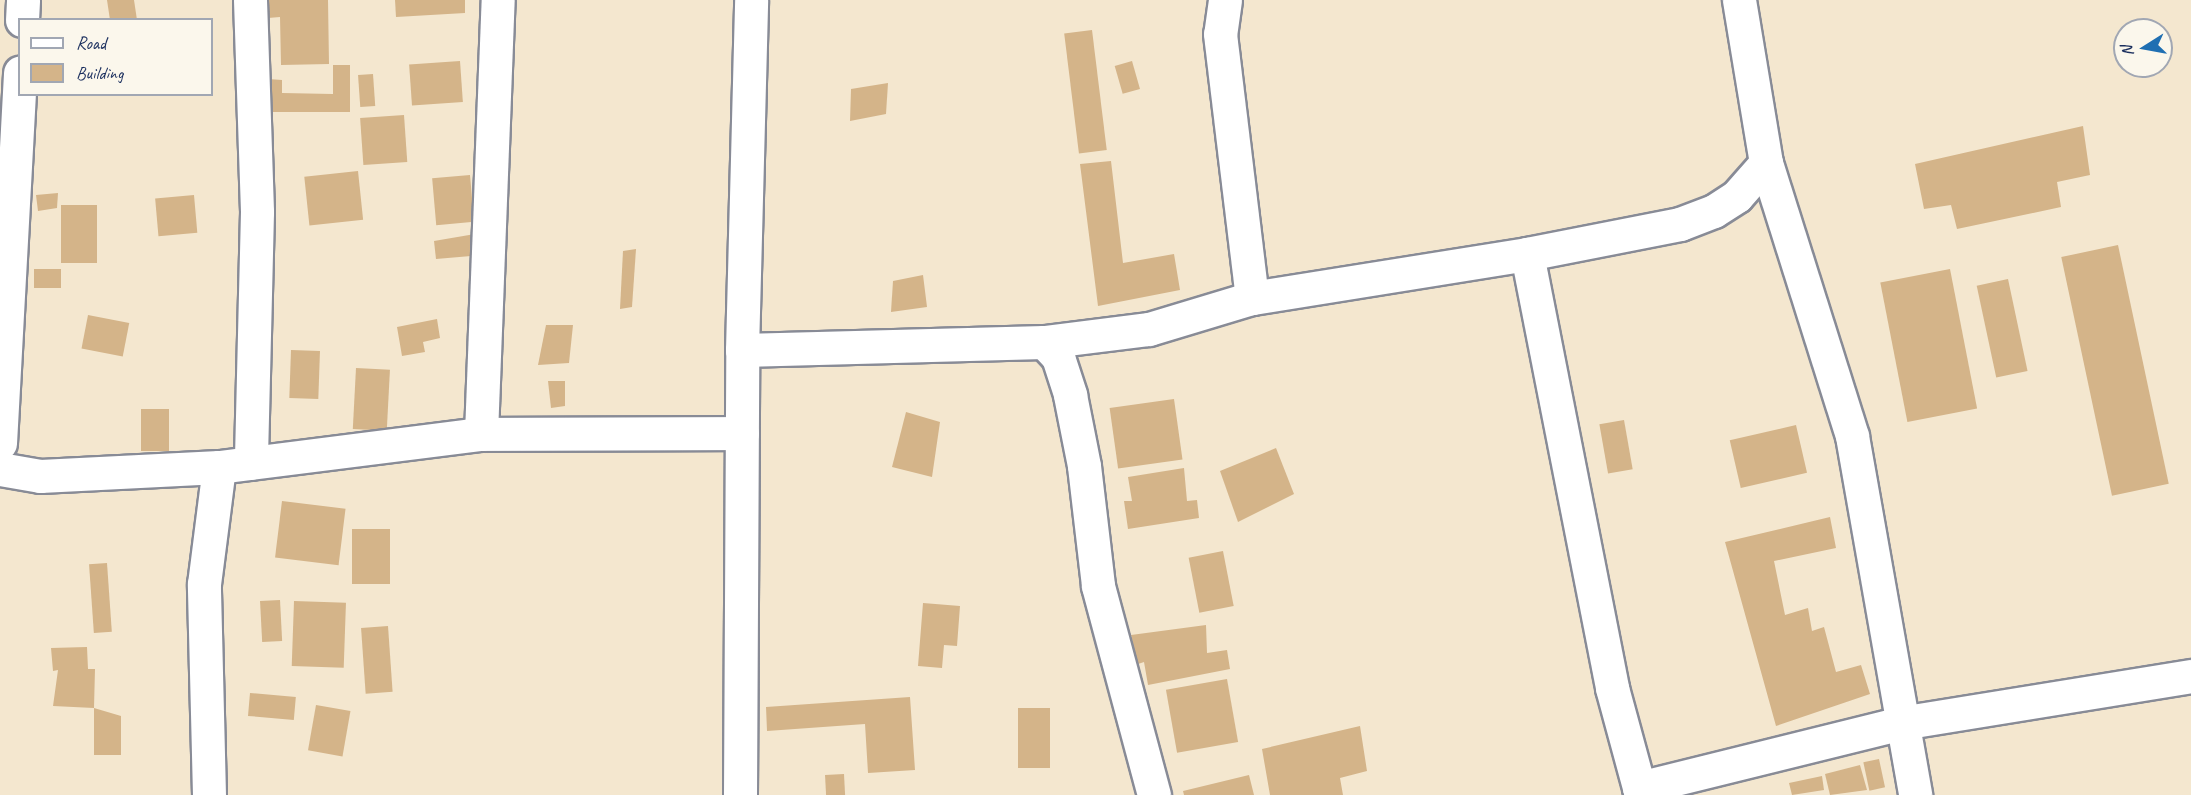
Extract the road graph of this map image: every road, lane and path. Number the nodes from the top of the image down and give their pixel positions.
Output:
1 (23, 0) edge
2 (250, 0) edge
3 (498, 0) edge
4 (751, 0) edge
5 (1225, 0) edge
6 (1739, 0) edge
7 (22, 18) edge
8 (19, 96) edge
9 (1766, 163) junction
10 (1527, 254) junction
11 (1252, 298) junction
12 (1044, 342) junction
13 (742, 350) junction
14 (742, 433) junction
15 (482, 434) junction
16 (0, 443) edge
17 (251, 463) junction
18 (219, 467) junction
19 (0, 469) edge
20 (2191, 676) edge
21 (1901, 723) junction
22 (1640, 792) edge
23 (209, 795) edge
24 (740, 795) edge
25 (1154, 795) edge
26 (1915, 795) edge

1 - 7 street
2 - 17 street
3 - 15 street
4 - 13 street
5 - 11 street
6 - 9 street
8 - 16 street
9 - 10 street
9 - 21 street
10 - 11 street
10 - 22 street
11 - 12 street
12 - 13 street
12 - 25 street
13 - 14 street
14 - 15 street
14 - 24 street
15 - 17 street
17 - 18 street
18 - 19 street
18 - 23 street
20 - 21 street
21 - 22 street
21 - 26 street

